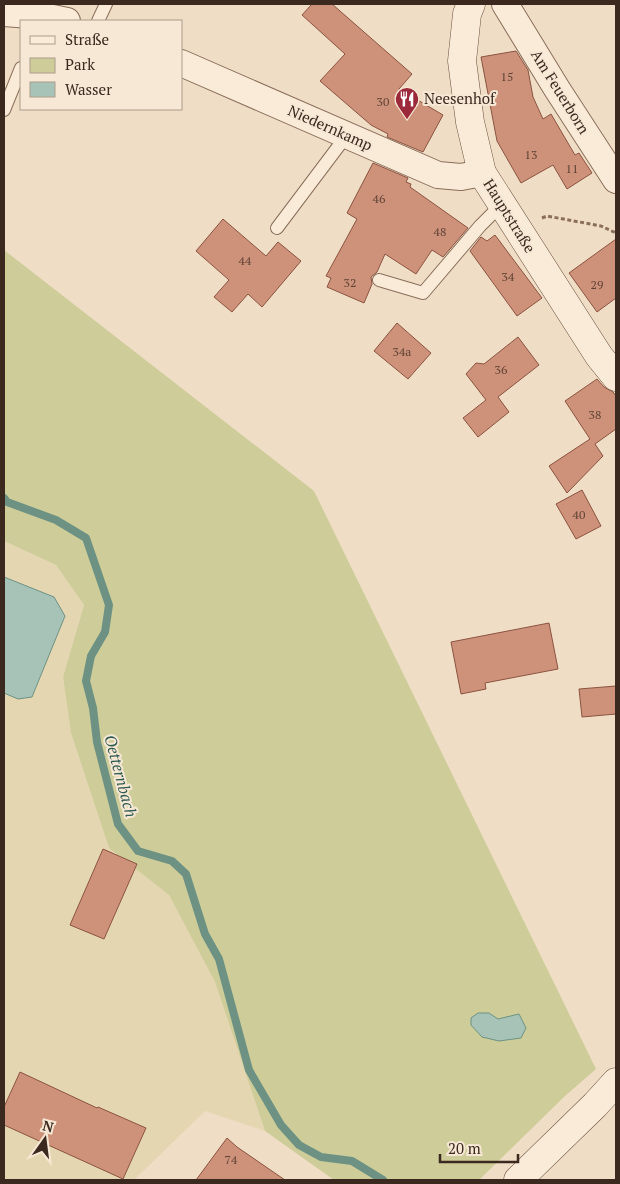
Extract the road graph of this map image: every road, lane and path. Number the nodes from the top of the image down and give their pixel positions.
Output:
1 (106, 4) edge
2 (471, 4) edge
3 (505, 4) edge
4 (9, 10) edge
5 (50, 20) edge
6 (98, 20) edge
7 (182, 63) edge
8 (20, 70) edge
9 (4, 110) edge
10 (347, 136) junction
11 (482, 172) junction
12 (616, 180) edge
13 (502, 204) junction
14 (277, 228) dead end
15 (519, 231) junction
16 (616, 233) edge
17 (379, 280) dead end
18 (616, 377) edge
19 (616, 1082) edge
20 (527, 1171) edge

1 - 6 lane
2 - 11 main road, Hauptstraße
3 - 12 street, Am Feuerborn
4 - 5 street
7 - 10 street, Niedernkamp
8 - 9 lane
10 - 11 street, Niedernkamp
10 - 14 lane
11 - 13 main road, Hauptstraße
13 - 15 main road, Hauptstraße
13 - 17 lane
15 - 16 path
15 - 18 main road, Hauptstraße
19 - 20 main road

